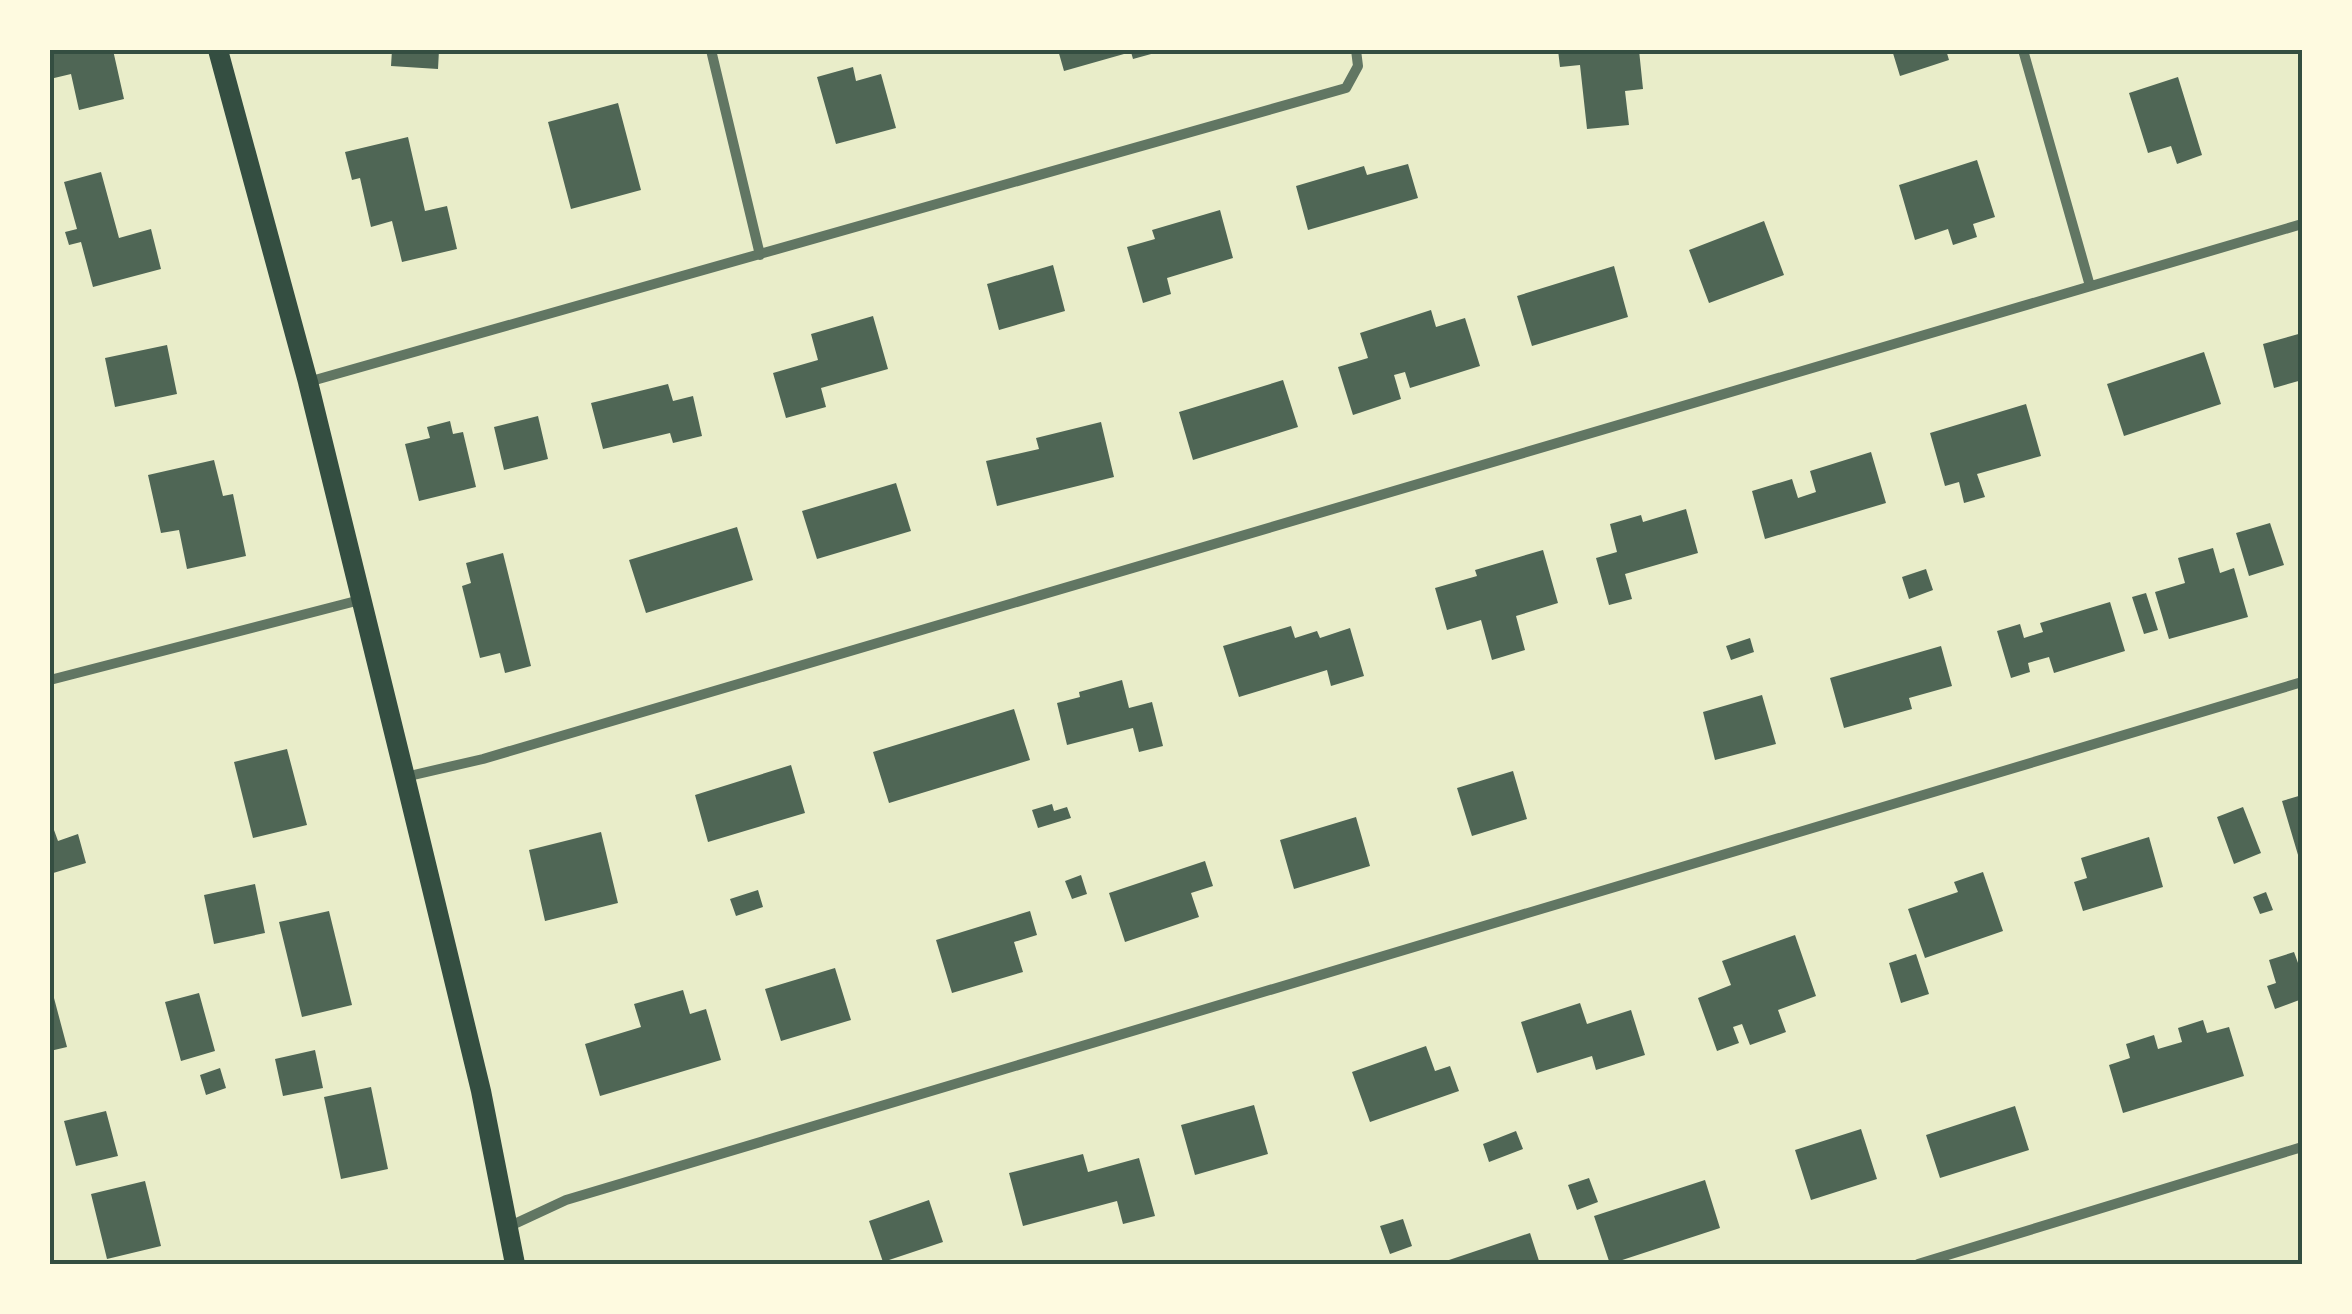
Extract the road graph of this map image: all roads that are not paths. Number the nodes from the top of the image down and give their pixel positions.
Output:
1 (218, 50) edge
2 (710, 50) edge
3 (1356, 50) edge
4 (2023, 50) edge
5 (2302, 224) edge
6 (760, 256) junction
7 (2090, 286) junction
8 (308, 382) junction
9 (360, 600) junction
10 (50, 680) edge
11 (2302, 682) edge
12 (405, 777) junction
13 (2302, 1147) edge
14 (510, 1226) junction
15 (515, 1264) edge
16 (1918, 1264) edge

1 - 8 main road
2 - 6 street
3 - 6 street
4 - 7 street
5 - 7 street
6 - 8 street
7 - 12 street
8 - 9 main road
9 - 10 street
9 - 12 main road
11 - 14 street
12 - 14 main road
13 - 16 street
14 - 15 main road

